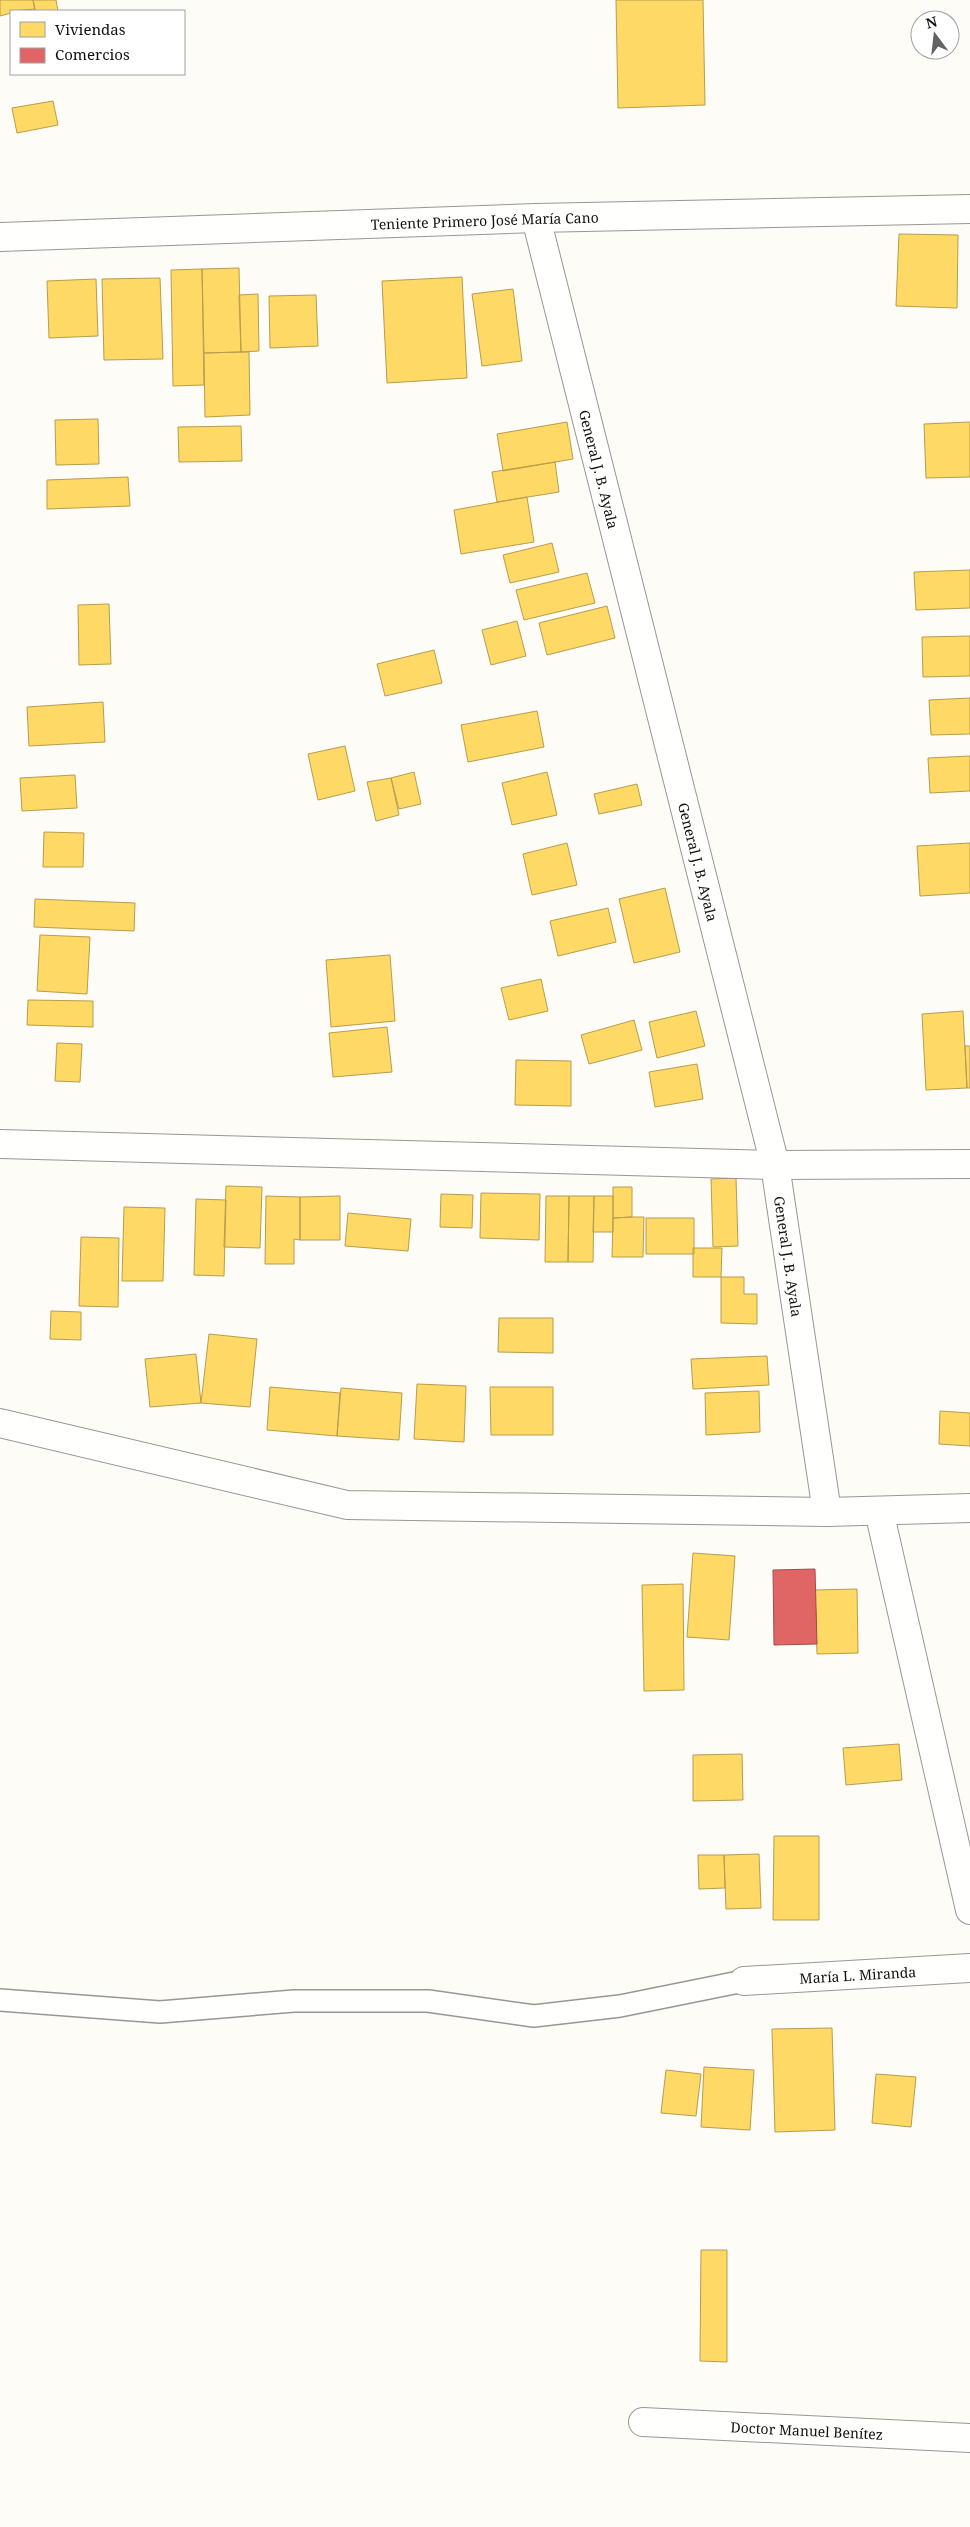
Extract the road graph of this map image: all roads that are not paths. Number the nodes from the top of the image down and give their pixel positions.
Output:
1 (970, 210) edge
2 (536, 218) junction
3 (0, 237) edge
4 (0, 1144) edge
5 (970, 1164) edge
6 (775, 1165) junction
7 (0, 1423) edge
8 (970, 1508) edge
9 (879, 1511) junction
10 (827, 1512) junction
11 (970, 1910) edge
12 (970, 1968) edge
13 (744, 1981) joint
14 (0, 2000) edge
15 (643, 2422) dead end
16 (970, 2438) edge

1 - 2 street, Teniente Primero José María Cano
2 - 3 street, Teniente Primero José María Cano
2 - 6 street, General J. B. Ayala
4 - 6 street
5 - 6 street
6 - 10 street, General J. B. Ayala
7 - 10 street
8 - 9 street
9 - 10 street
9 - 11 street
12 - 13 street, María L. Miranda
13 - 14 lane
15 - 16 street, Doctor Manuel Benítez

